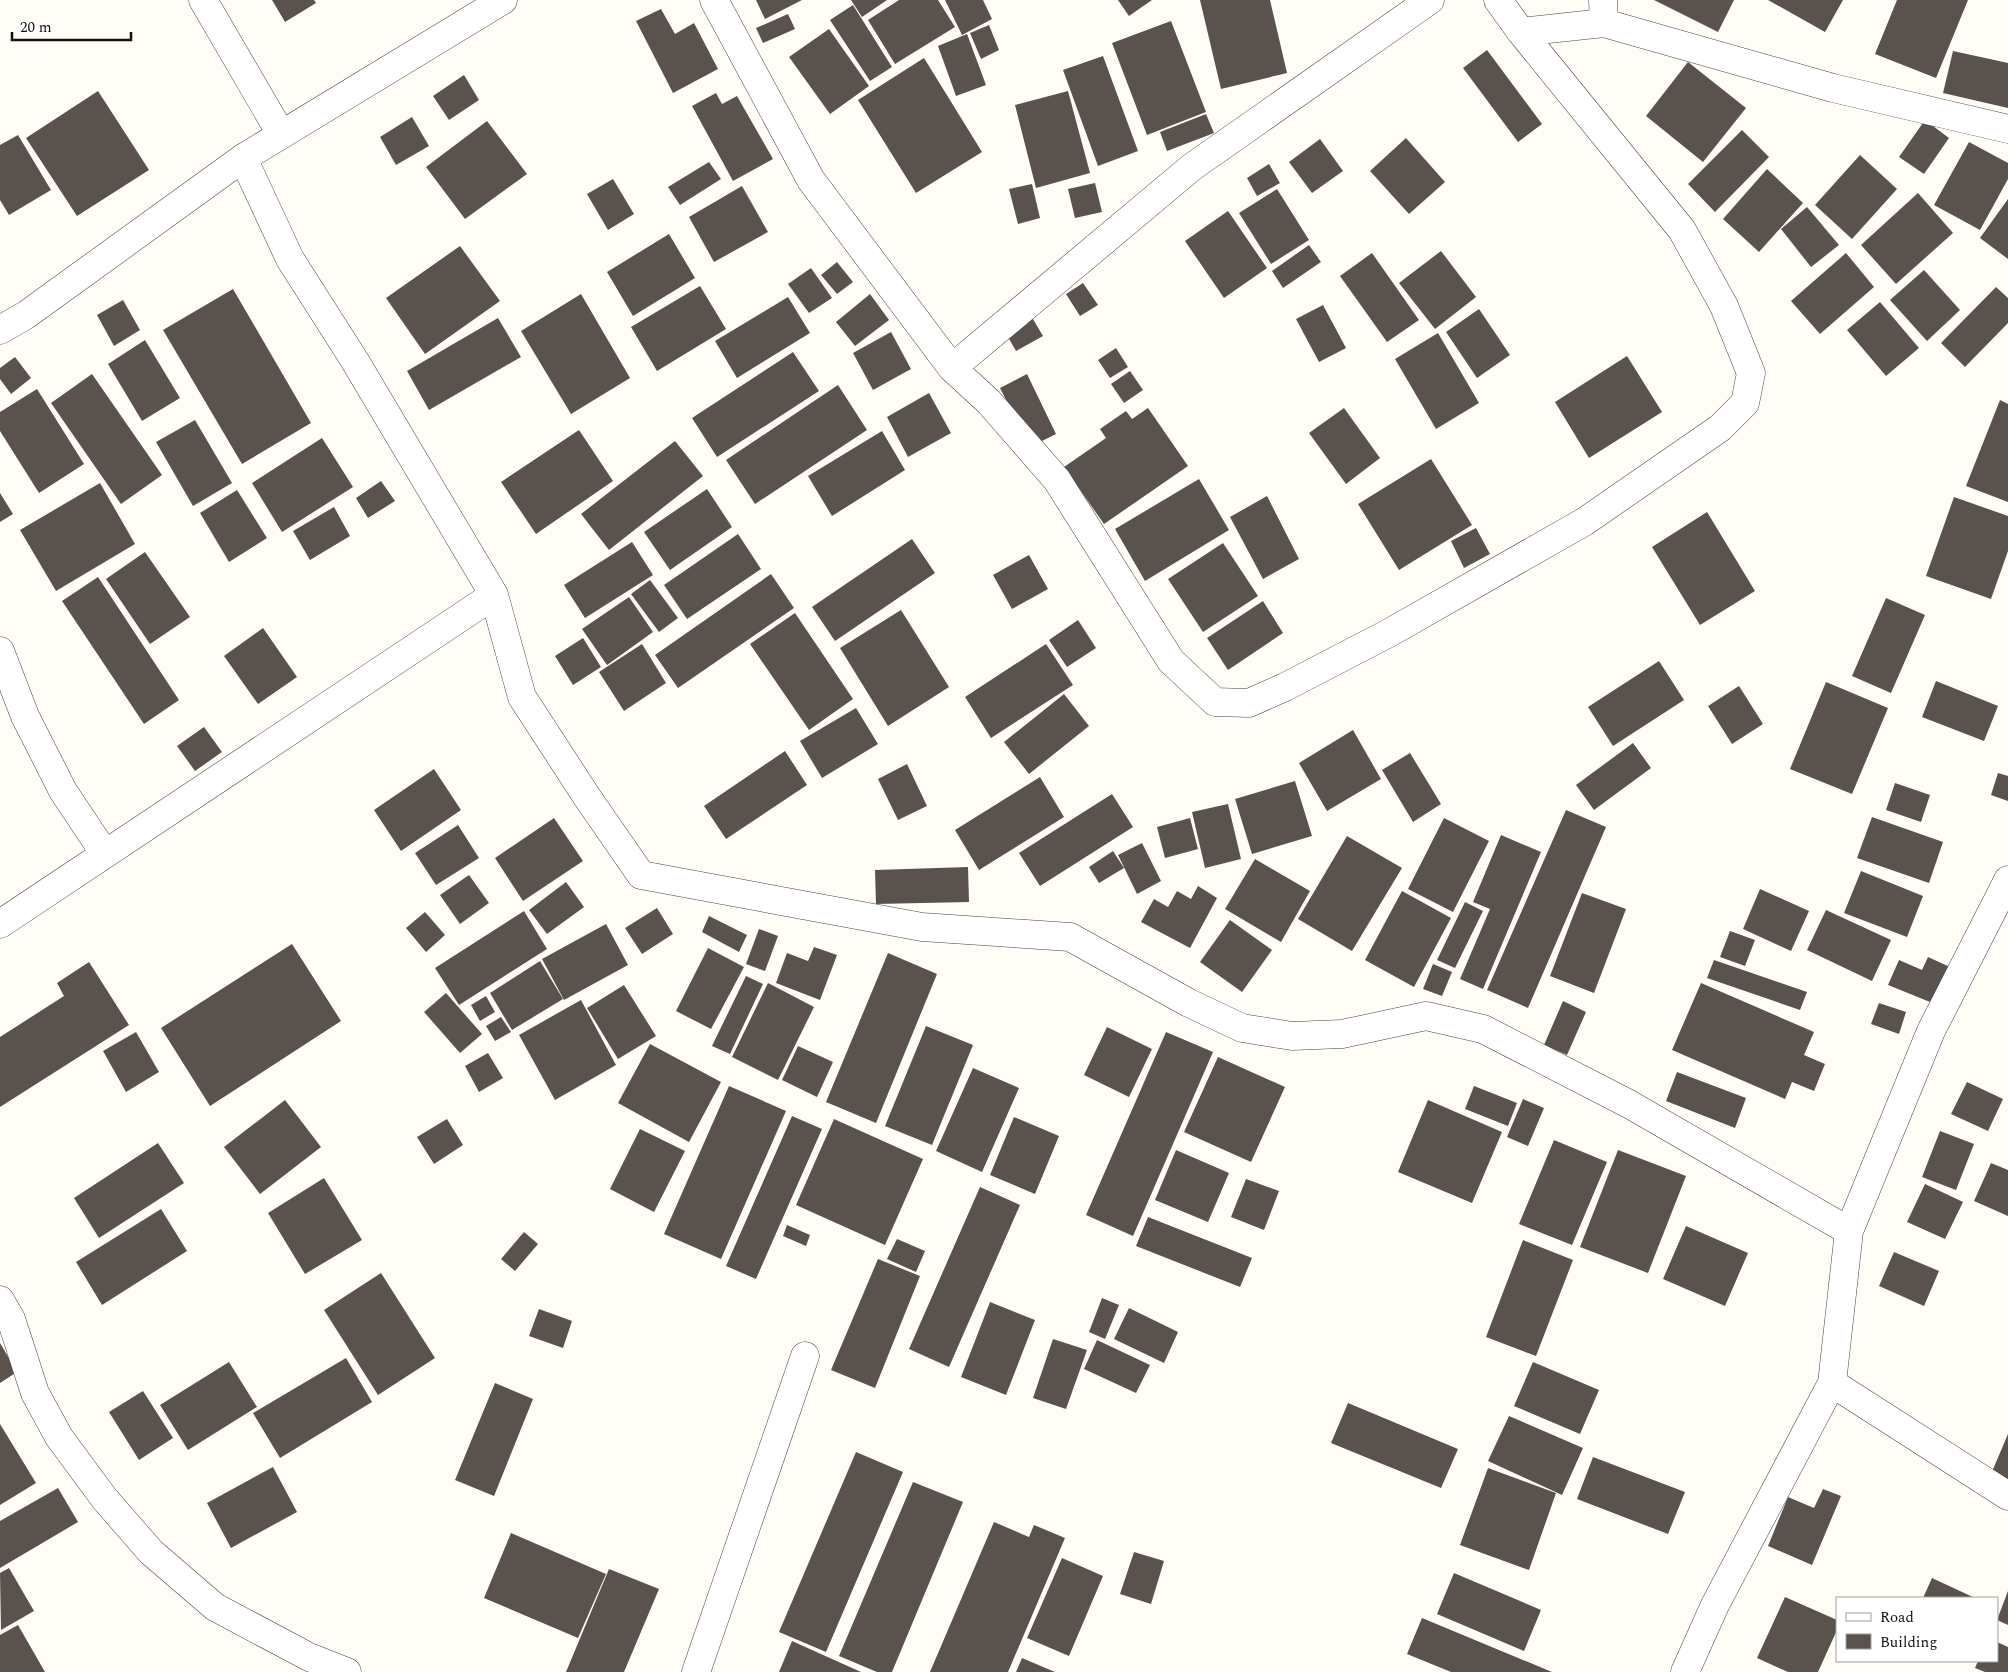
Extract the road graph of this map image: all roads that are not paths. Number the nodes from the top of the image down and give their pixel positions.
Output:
1 (203, 0) edge
2 (502, 0) edge
3 (714, 0) edge
4 (1430, 0) edge
5 (1498, 0) edge
6 (1604, 12) edge
7 (1521, 32) junction
8 (2008, 129) edge
9 (281, 134) junction
10 (243, 158) junction
11 (0, 330) edge
12 (952, 368) junction
13 (494, 595) junction
14 (0, 650) edge
15 (105, 854) junction
16 (2008, 880) edge
17 (0, 924) edge
18 (1850, 1231) junction
19 (0, 1300) edge
20 (805, 1356) dead end
21 (1832, 1382) junction
22 (2008, 1496) edge
23 (347, 1672) edge
24 (696, 1672) edge
25 (1685, 1672) edge

1 - 9 street
2 - 9 street
3 - 12 street
4 - 12 street
5 - 7 street
6 - 7 street
6 - 8 street
7 - 12 street
9 - 10 street
10 - 11 street
10 - 13 street
13 - 15 street
13 - 18 street
14 - 15 street
15 - 17 street
16 - 18 street
18 - 21 street
19 - 23 street
20 - 24 street
21 - 22 street
21 - 25 street

